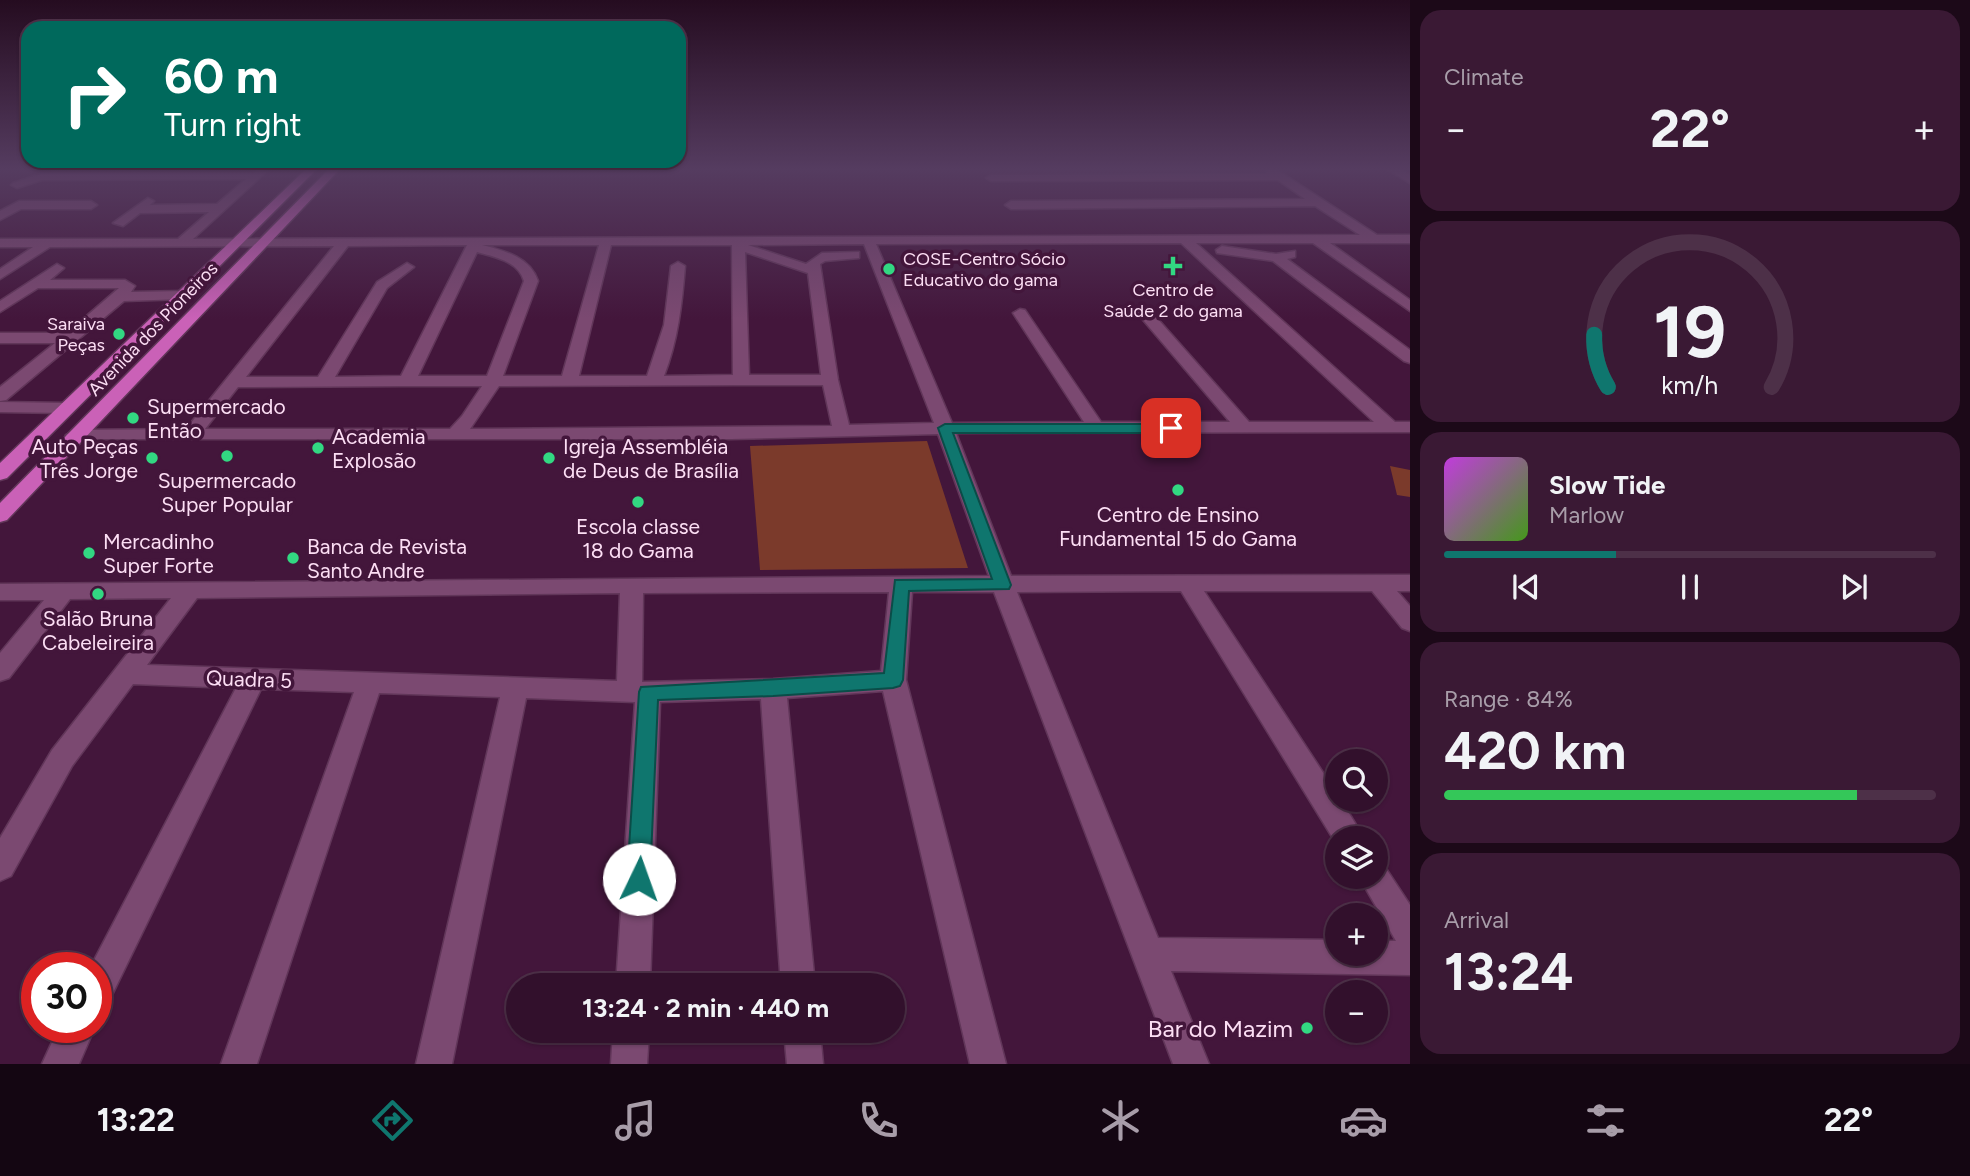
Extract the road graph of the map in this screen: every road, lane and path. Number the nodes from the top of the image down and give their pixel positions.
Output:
1 (124, 220) edge
2 (206, 220) edge
3 (260, 220) edge
4 (287, 220) edge
5 (1022, 220) edge
6 (1345, 220) edge
7 (119, 223) dead end
8 (1031, 231) junction
9 (1374, 239) junction
10 (1410, 239) edge
11 (606, 241) junction
12 (182, 242) junction
13 (265, 242) junction
14 (344, 242) junction
15 (1188, 242) junction
16 (1319, 242) junction
17 (0, 243) edge
18 (47, 243) junction
19 (236, 243) junction
20 (738, 243) junction
21 (475, 244) junction
22 (872, 249) junction
23 (1277, 258) junction
24 (678, 266) dead end
25 (407, 267) dead end
26 (57, 268) dead end
27 (814, 271) junction
28 (0, 275) edge
29 (35, 284) junction
30 (184, 295) junction
31 (120, 297) junction
32 (1410, 307) edge
33 (0, 308) edge
34 (1143, 311) dead end
35 (1020, 313) dead end
36 (180, 327) junction
37 (143, 334) junction
38 (0, 338) edge
39 (70, 338) junction
40 (167, 341) junction
41 (1410, 358) edge
42 (830, 380) junction
43 (653, 381) junction
44 (234, 382) junction
45 (323, 382) junction
46 (490, 382) junction
47 (569, 382) junction
48 (741, 382) junction
49 (407, 383) junction
50 (0, 396) edge
51 (0, 407) edge
52 (66, 408) junction
53 (1390, 427) junction
54 (1410, 427) edge
55 (945, 428) junction
56 (1245, 428) junction
57 (1097, 429) junction
58 (842, 432) junction
59 (191, 434) junction
60 (75, 435) junction
61 (454, 435) junction
62 (0, 474) edge
63 (0, 515) edge
64 (1187, 583) junction
65 (1378, 583) junction
66 (1410, 583) edge
67 (632, 585) junction
68 (901, 585) junction
69 (1003, 585) junction
70 (191, 589) junction
71 (0, 592) edge
72 (62, 593) junction
73 (1410, 622) edge
74 (0, 670) edge
75 (128, 674) junction
76 (253, 680) junction
77 (893, 680) junction
78 (370, 682) junction
79 (516, 688) junction
80 (773, 689) junction
81 (639, 692) junction
82 (1341, 826) edge
83 (0, 866) edge
84 (1382, 889) edge
85 (1410, 934) edge
86 (1148, 954) junction
87 (1410, 958) edge
88 (112, 959) edge
89 (633, 973) edge
90 (797, 973) edge
91 (70, 1043) edge
92 (630, 1043) edge
93 (803, 1043) edge
94 (60, 1064) edge
95 (239, 1064) edge
96 (434, 1064) edge
97 (629, 1064) edge
98 (805, 1064) edge
99 (988, 1064) edge
100 (1191, 1064) edge

1 - 7 street
2 - 12 street
3 - 19 main road, Avenida dos Pioneiros
4 - 13 main road, Avenida dos Pioneiros
5 - 8 street
6 - 9 street
8 - 15 street
8 - 22 street
9 - 10 street
9 - 16 street
11 - 20 street
11 - 21 street
11 - 47 street
12 - 18 street
12 - 19 street
13 - 14 street
13 - 19 street
13 - 36 main road, Avenida dos Pioneiros
14 - 21 street
14 - 44 street
15 - 16 street
15 - 23 street
15 - 53 street
16 - 23 street
16 - 32 street
17 - 18 street
18 - 28 street
19 - 30 main road, Avenida dos Pioneiros
20 - 22 street
20 - 27 street
20 - 48 street
21 - 46 street
21 - 49 street
22 - 27 street
22 - 55 street
23 - 41 street
24 - 43 street
25 - 45 street
26 - 29 street
27 - 42 street
29 - 31 street
29 - 33 street
30 - 31 street
30 - 37 main road, Avenida dos Pioneiros
31 - 39 street
34 - 56 street
35 - 57 street
36 - 37 main road
36 - 40 main road, Avenida dos Pioneiros
37 - 40 main road
37 - 52 main road, Avenida dos Pioneiros
38 - 39 street
39 - 50 street
40 - 60 main road, Avenida dos Pioneiros
42 - 48 street
42 - 58 street
43 - 47 street
43 - 48 street
44 - 45 street
44 - 59 street
45 - 49 street
46 - 47 street
46 - 49 street
46 - 61 street
51 - 52 street
52 - 62 main road, Avenida dos Pioneiros
53 - 54 street
53 - 56 street
55 - 57 street
55 - 58 street
55 - 69 street
56 - 57 street
58 - 61 street
59 - 60 street
59 - 61 street
60 - 63 main road, Avenida dos Pioneiros
64 - 65 street
64 - 69 street
64 - 82 street
65 - 66 street
65 - 73 street
67 - 68 street
67 - 70 street
67 - 81 street
68 - 69 street
68 - 77 street
69 - 86 street
70 - 72 street
70 - 75 street
71 - 72 street
72 - 74 street
75 - 76 street, Quadra 5
75 - 83 street
76 - 78 street, Quadra 5
76 - 88 street
77 - 80 street, Quadra 5
77 - 99 street
78 - 79 street, Quadra 5
78 - 95 street
79 - 81 street, Quadra 5
79 - 96 street
80 - 81 street, Quadra 5
80 - 90 street
81 - 89 street
84 - 85 street
86 - 87 street
86 - 100 street
91 - 94 street
92 - 97 street
93 - 98 street

